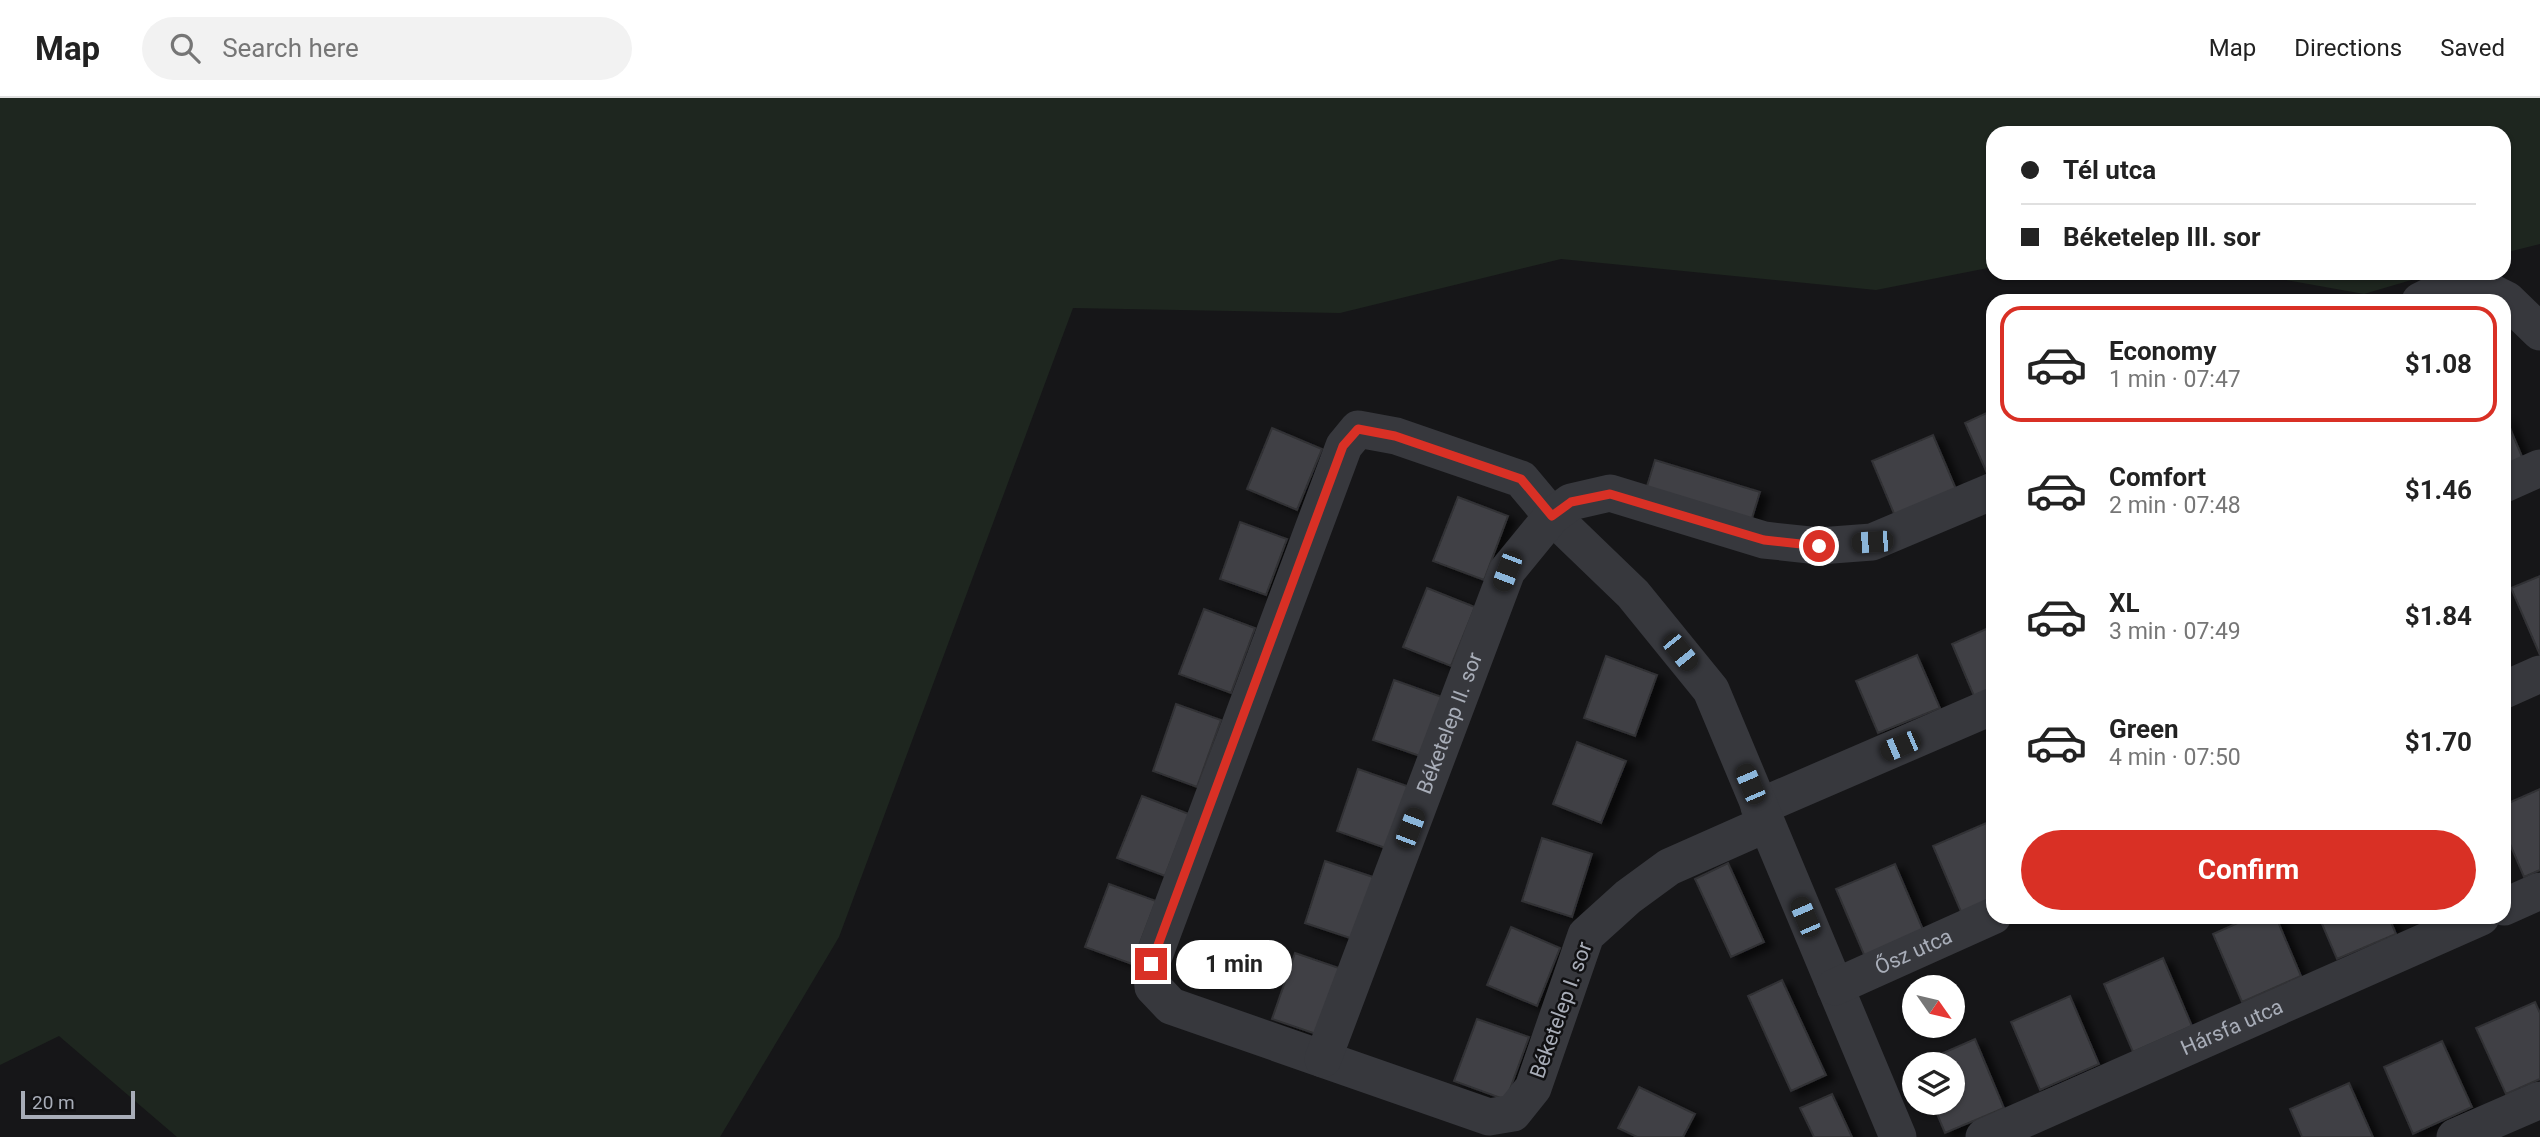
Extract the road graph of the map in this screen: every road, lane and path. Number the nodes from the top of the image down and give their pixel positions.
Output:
1 (2434, 294) edge
2 (2495, 294) edge
3 (2511, 304) edge
4 (2540, 332) edge
5 (2540, 468) edge
6 (2511, 481) edge
7 (1986, 494) edge
8 (1552, 516) junction
9 (2540, 674) edge
10 (2511, 687) edge
11 (1986, 709) edge
12 (1763, 816) junction
13 (2540, 891) edge
14 (2511, 903) edge
15 (1986, 919) edge
16 (2465, 924) edge
17 (1835, 987) junction
18 (1323, 1059) junction
19 (2540, 1100) edge
20 (1898, 1137) edge
21 (1984, 1137) edge
22 (2455, 1137) edge

1 - 2 street
3 - 4 street
5 - 6 street
7 - 8 street
8 - 12 street
8 - 18 street, Béketelep II. sor
8 - 18 street, Béketelep I. sor
9 - 10 street
11 - 12 street, Béketelep I. sor
12 - 17 street
12 - 18 street, Béketelep I. sor
13 - 14 street
15 - 17 street, Ősz utca
16 - 21 street, Hársfa utca
17 - 20 street
19 - 22 street

